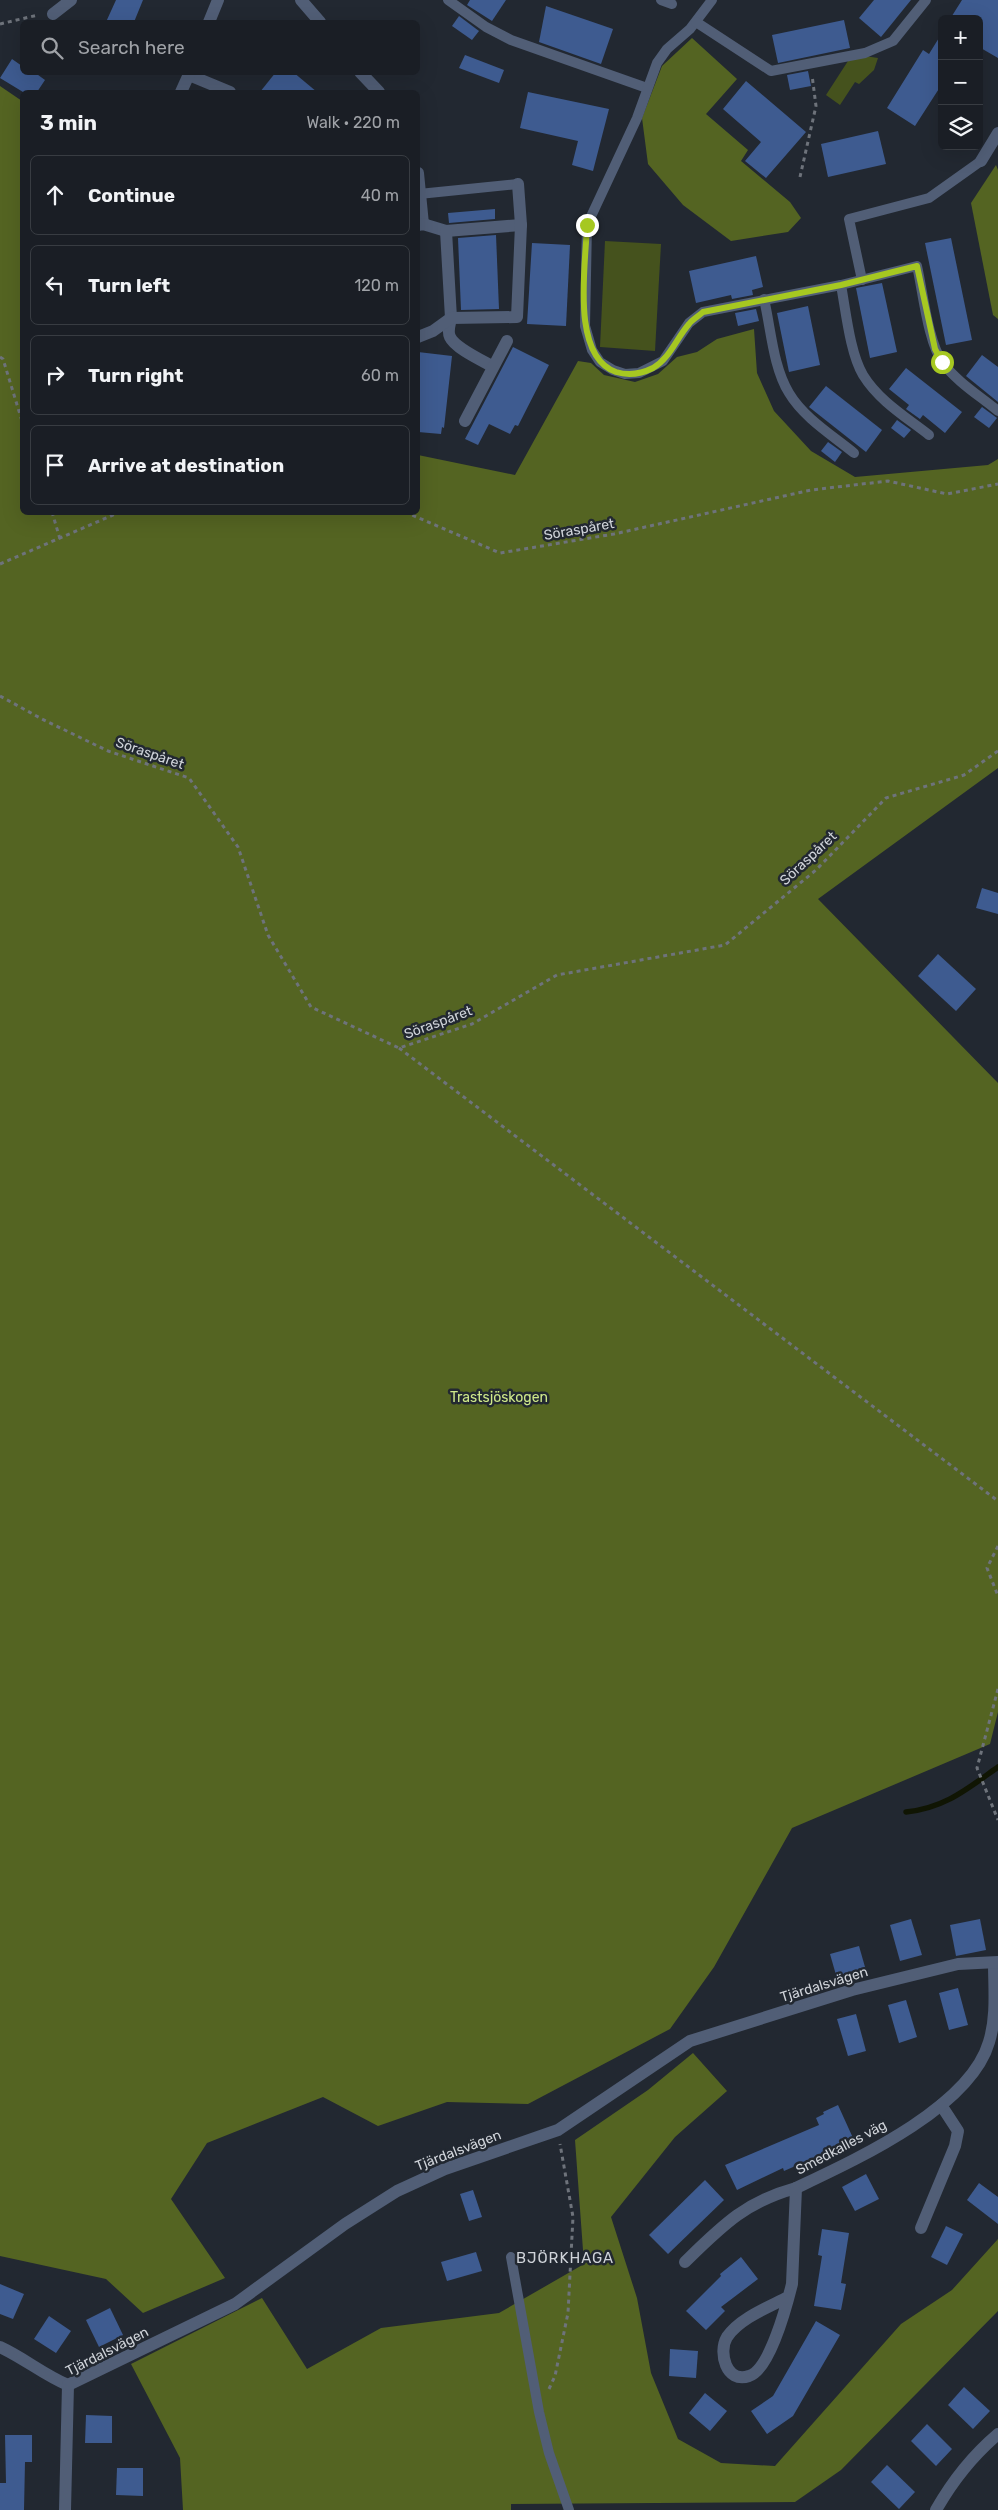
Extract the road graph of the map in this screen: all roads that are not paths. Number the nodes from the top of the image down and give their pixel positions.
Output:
1 (70, 0) edge
2 (218, 0) edge
3 (301, 0) edge
4 (448, 0) edge
5 (661, 0) edge
6 (712, 0) edge
7 (926, 0) edge
8 (672, 4) dead end
9 (53, 14) road end
10 (210, 20) edge
11 (318, 20) edge
12 (696, 22) junction
13 (189, 75) edge
14 (191, 75) edge
15 (363, 75) edge
16 (647, 88) junction
17 (182, 90) edge
18 (225, 90) edge
19 (377, 90) edge
20 (998, 133) edge
21 (981, 160) joint
22 (518, 184) joint
23 (420, 194) edge
24 (420, 224) edge
25 (521, 225) junction
26 (446, 231) junction
27 (862, 280) junction
28 (841, 285) junction
29 (764, 300) junction
30 (451, 318) junction
31 (420, 336) edge
32 (507, 341) dead end
33 (492, 366) junction
34 (998, 411) edge
35 (465, 421) dead end
36 (929, 435) dead end
37 (854, 453) dead end
38 (996, 1962) edge
39 (941, 2105) junction
40 (796, 2188) junction
41 (921, 2228) dead end
42 (511, 2258) dead end
43 (686, 2262) dead end
44 (788, 2297) junction
45 (0, 2347) edge
46 (68, 2385) junction
47 (998, 2434) edge
48 (65, 2510) edge
49 (568, 2510) edge
50 (936, 2510) edge

1 - 9 street
2 - 10 street
3 - 11 street
4 - 16 lane
5 - 8 lane
6 - 12 lane
7 - 12 lane
12 - 16 lane
13 - 17 street
14 - 18 street
15 - 19 street
16 - 29 lane
20 - 21 street
21 - 27 lane
22 - 23 lane
22 - 25 street
24 - 26 street
25 - 26 street
25 - 30 street
26 - 30 street
27 - 28 lane
27 - 34 lane
28 - 29 lane
28 - 36 lane
29 - 37 lane
30 - 31 street
30 - 33 street
32 - 33 street
33 - 35 street
38 - 39 street, Smedkalles väg
38 - 46 street, Tjärdalsvägen
39 - 40 street, Smedkalles väg
39 - 41 street
40 - 43 street
40 - 44 street, Smedkalles väg
42 - 49 lane
44 - 44 street, Smedkalles väg
45 - 46 street
46 - 48 street, Tjärdalsvägen
47 - 50 street

